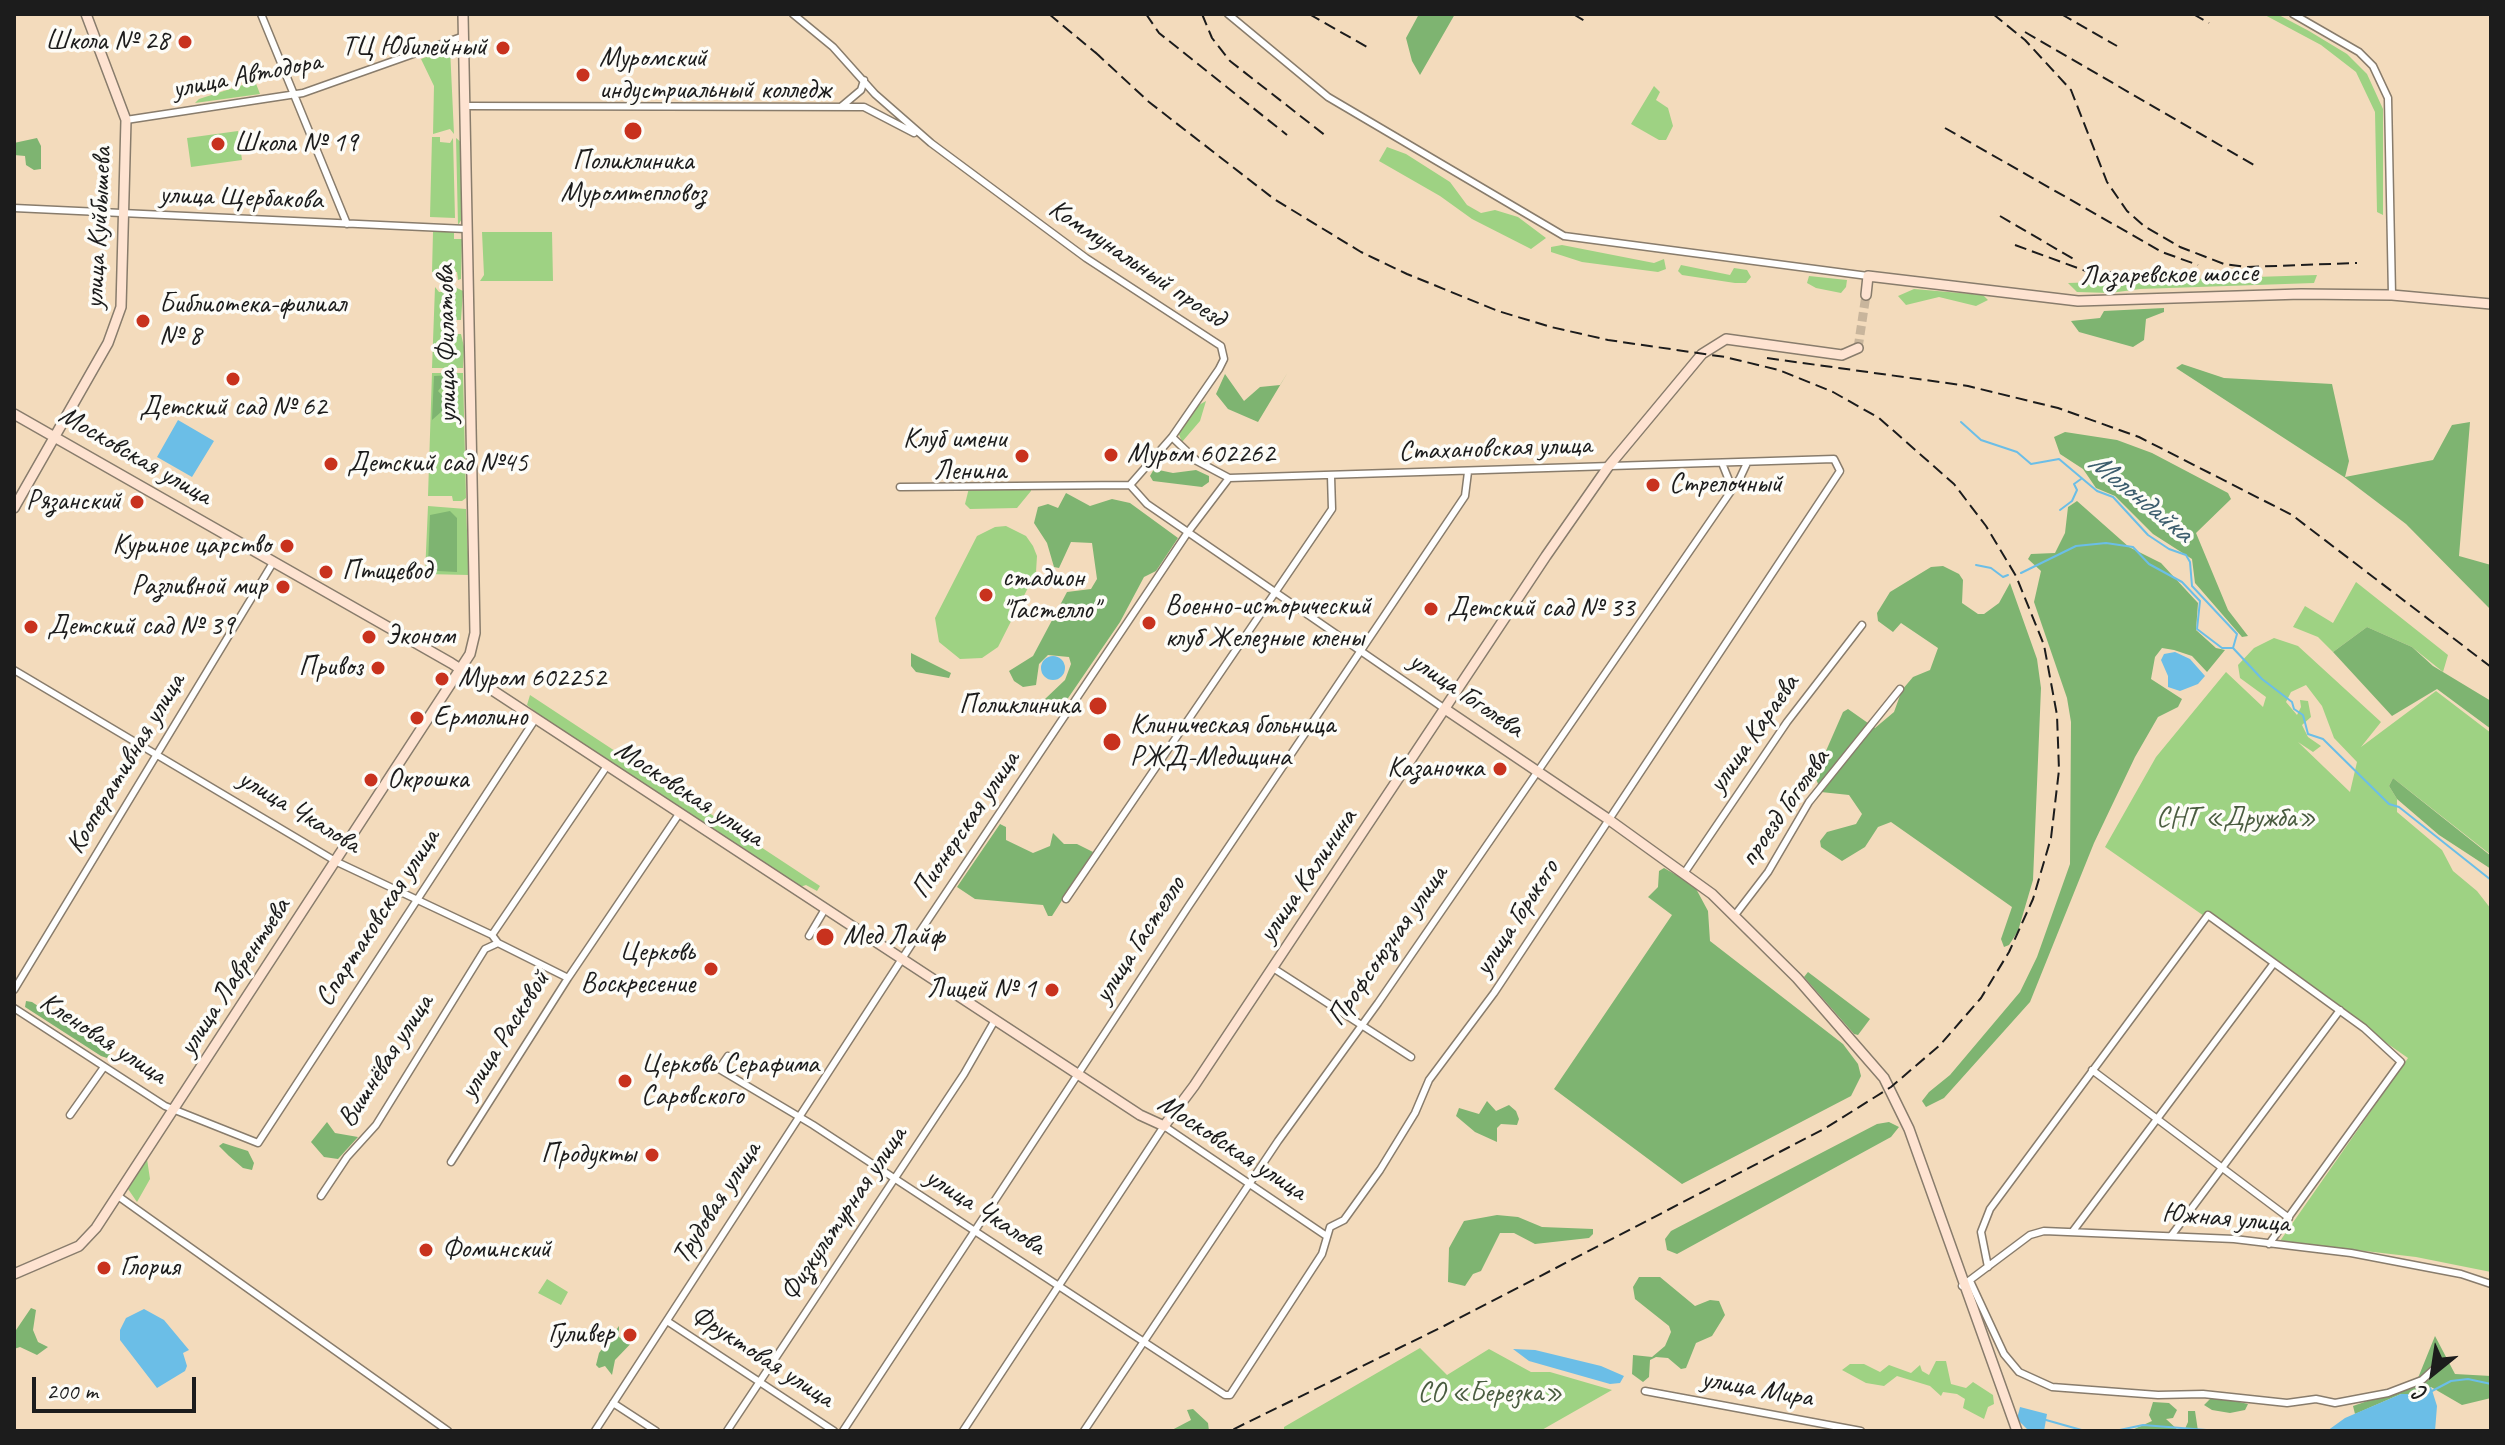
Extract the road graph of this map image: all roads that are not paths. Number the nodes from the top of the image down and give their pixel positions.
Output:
1 (86, 14) edge
2 (261, 14) edge
3 (463, 14) edge
4 (793, 14) edge
5 (1228, 14) edge
6 (2293, 14) edge
7 (464, 36) junction
8 (864, 80) junction
9 (294, 95) junction
10 (465, 106) junction
11 (842, 106) junction
12 (126, 120) junction
13 (931, 143) junction
14 (14, 208) edge
15 (124, 215) junction
16 (347, 224) junction
17 (466, 229) junction
18 (1868, 276) junction
19 (1866, 295) tunnel mouth
20 (2392, 295) junction
21 (2491, 304) edge
22 (1858, 348) dead end
23 (14, 414) edge
24 (55, 436) junction
25 (1172, 437) junction
26 (1834, 459) joint
27 (1722, 463) junction
28 (1747, 463) junction
29 (1608, 467) junction
30 (1468, 472) junction
31 (1331, 476) junction
32 (1229, 478) junction
33 (1130, 485) junction
34 (900, 487) dead end
35 (1732, 488) junction
36 (14, 508) edge
37 (1188, 532) junction
38 (274, 561) junction
39 (1275, 592) junction
40 (1862, 625) dead end
41 (1360, 651) junction
42 (14, 670) edge
43 (463, 670) junction
44 (1900, 689) dead end
45 (1445, 709) junction
46 (536, 718) junction
47 (158, 754) junction
48 (607, 766) junction
49 (1539, 770) junction
50 (679, 814) junction
51 (1608, 819) junction
52 (337, 862) junction
53 (1685, 872) junction
54 (1066, 899) dead end
55 (416, 901) junction
56 (825, 909) junction
57 (1735, 915) junction
58 (488, 934) junction
59 (809, 936) dead end
60 (498, 943) junction
61 (485, 949) junction
62 (902, 959) junction
63 (2274, 963) junction
64 (1273, 968) junction
65 (568, 978) junction
66 (14, 990) edge
67 (14, 1008) edge
68 (2340, 1010) junction
69 (995, 1020) junction
70 (1361, 1023) junction
71 (728, 1056) dead end
72 (1411, 1057) dead end
73 (104, 1067) junction
74 (2092, 1070) junction
75 (1079, 1074) junction
76 (175, 1109) junction
77 (70, 1115) dead end
78 (800, 1118) junction
79 (2158, 1119) junction
80 (1164, 1126) junction
81 (258, 1143) joint
82 (451, 1162) dead end
83 (2224, 1168) junction
84 (893, 1178) junction
85 (1249, 1184) junction
86 (118, 1196) junction
87 (321, 1196) dead end
88 (2289, 1218) junction
89 (2073, 1231) junction
90 (976, 1232) junction
91 (1325, 1235) junction
92 (2171, 1236) junction
93 (2269, 1244) junction
94 (1988, 1267) junction
95 (14, 1274) edge
96 (1966, 1284) junction
97 (2491, 1284) edge
98 (1060, 1288) junction
99 (667, 1321) junction
100 (1145, 1342) junction
101 (2433, 1370) dead end
102 (759, 1382) junction
103 (1645, 1391) dead end
104 (1225, 1395) joint
105 (613, 1403) junction
106 (448, 1431) edge
107 (595, 1431) edge
108 (656, 1431) edge
109 (727, 1431) edge
110 (834, 1431) edge
111 (843, 1431) edge
112 (963, 1431) edge
113 (1084, 1431) edge
114 (1861, 1431) edge
115 (2017, 1431) edge

1 - 12 street, улица Куйбышева
2 - 9 street
3 - 7 street, улица Филатова
4 - 8 street
5 - 18 street
6 - 20 street
7 - 9 street, улица Автодора
7 - 10 street, улица Филатова
8 - 11 street
8 - 13 street
9 - 12 street, улица Автодора
9 - 16 street
10 - 11 street
10 - 17 street, улица Филатова
11 - 13 street
12 - 15 street, улица Куйбышева
13 - 25 street, Коммунальный проезд
14 - 15 street, улица Щербакова
15 - 16 street, улица Щербакова
15 - 24 street, улица Куйбышева
16 - 17 street, улица Щербакова
17 - 43 street, улица Филатова
18 - 19 street
18 - 20 street, Лазаревское шоссе
20 - 21 street, Лазаревское шоссе
22 - 29 street, улица Калинина
23 - 24 street, Московская улица
24 - 36 street, улица Куйбышева
24 - 38 street, Московская улица
25 - 32 street
25 - 33 street, Коммунальный проезд
26 - 28 street, Стахановская улица
26 - 51 street, улица Горького
27 - 28 street, Стахановская улица
27 - 29 street, Стахановская улица
27 - 35 street
28 - 35 street, Профсоюзная улица
29 - 30 street, Стахановская улица
29 - 45 street, улица Калинина
30 - 31 street, Стахановская улица
30 - 41 street, улица Гастелло
31 - 32 street, Стахановская улица
31 - 39 street
32 - 37 street, Пионерская улица
33 - 34 street
33 - 37 street, улица Гоголева
35 - 49 street, Профсоюзная улица
37 - 39 street, улица Гоголева
37 - 62 street, Пионерская улица
38 - 43 street, Московская улица
38 - 47 street, Кооперативная улица
39 - 41 street, улица Гоголева
39 - 54 street
40 - 53 street, улица Караева
41 - 45 street, улица Гоголева
41 - 75 street, улица Гастелло
42 - 47 street, улица Чкалова
43 - 46 street, Московская улица
43 - 52 street, улица Лаврентьева
44 - 57 street, проезд Гоголева
45 - 49 street, улица Гоголева
45 - 64 street, улица Калинина
46 - 48 street, Московская улица
46 - 55 street, Спартаковская улица
47 - 52 street, улица Чкалова
47 - 66 street, Кооперативная улица
48 - 50 street, Московская улица
48 - 58 street
49 - 51 street, улица Гоголева
49 - 70 street, Профсоюзная улица
50 - 56 street, Московская улица
50 - 65 street, улица Расковой
51 - 53 street, улица Гоголева
51 - 91 street, улица Горького
52 - 55 street, улица Чкалова
52 - 76 street, улица Лаврентьева
53 - 57 street, улица Гоголева
55 - 58 street, улица Чкалова
55 - 81 street, Спартаковская улица
56 - 59 street
56 - 62 street, Московская улица
57 - 96 street, улица Гоголева
58 - 60 street, улица Чкалова
58 - 61 street
60 - 61 street
60 - 65 street, улица Чкалова
61 - 87 street, Вишнёвая улица
62 - 69 street, Московская улица
62 - 78 street, Трудовая улица
63 - 68 street
63 - 74 street
63 - 79 street
64 - 70 street
64 - 80 street, улица Калинина
65 - 82 street, улица Расковой
67 - 73 street, Кленовая улица
68 - 83 street
68 - 88 street
69 - 75 street, Московская улица
69 - 84 street, Физкультурная улица
70 - 72 street
70 - 85 street, Профсоюзная улица
71 - 78 street, улица Чкалова
73 - 76 street, Кленовая улица
73 - 77 street
74 - 79 street
74 - 94 street
75 - 80 street, Московская улица
75 - 90 street, улица Гастелло
76 - 81 street, Кленовая улица
76 - 86 street, улица Лаврентьева
78 - 84 street, улица Чкалова
78 - 99 street, Трудовая улица
79 - 83 street
79 - 89 street
80 - 85 street, Московская улица
80 - 98 street, улица Калинина
83 - 88 street
83 - 92 street
84 - 90 street, улица Чкалова
84 - 102 street, Физкультурная улица
85 - 91 street, Московская улица
85 - 100 street, Профсоюзная улица
86 - 95 street, улица Лаврентьева
86 - 106 street
88 - 93 street
89 - 92 street, Южная улица
89 - 94 street, Южная улица
90 - 98 street, улица Чкалова
90 - 111 street, улица Гастелло
91 - 104 street, улица Горького
92 - 93 street, Южная улица
93 - 97 street, Южная улица
94 - 96 street, Южная улица
96 - 101 street
96 - 115 street
98 - 100 street, улица Чкалова
98 - 112 street, улица Калинина
99 - 102 street, Фруктовая улица
99 - 105 street, Трудовая улица
100 - 104 street, улица Чкалова
100 - 113 street, Профсоюзная улица
102 - 109 street, Физкультурная улица
102 - 110 street, Фруктовая улица
103 - 114 street, улица Мира
105 - 107 street, Трудовая улица
105 - 108 street

